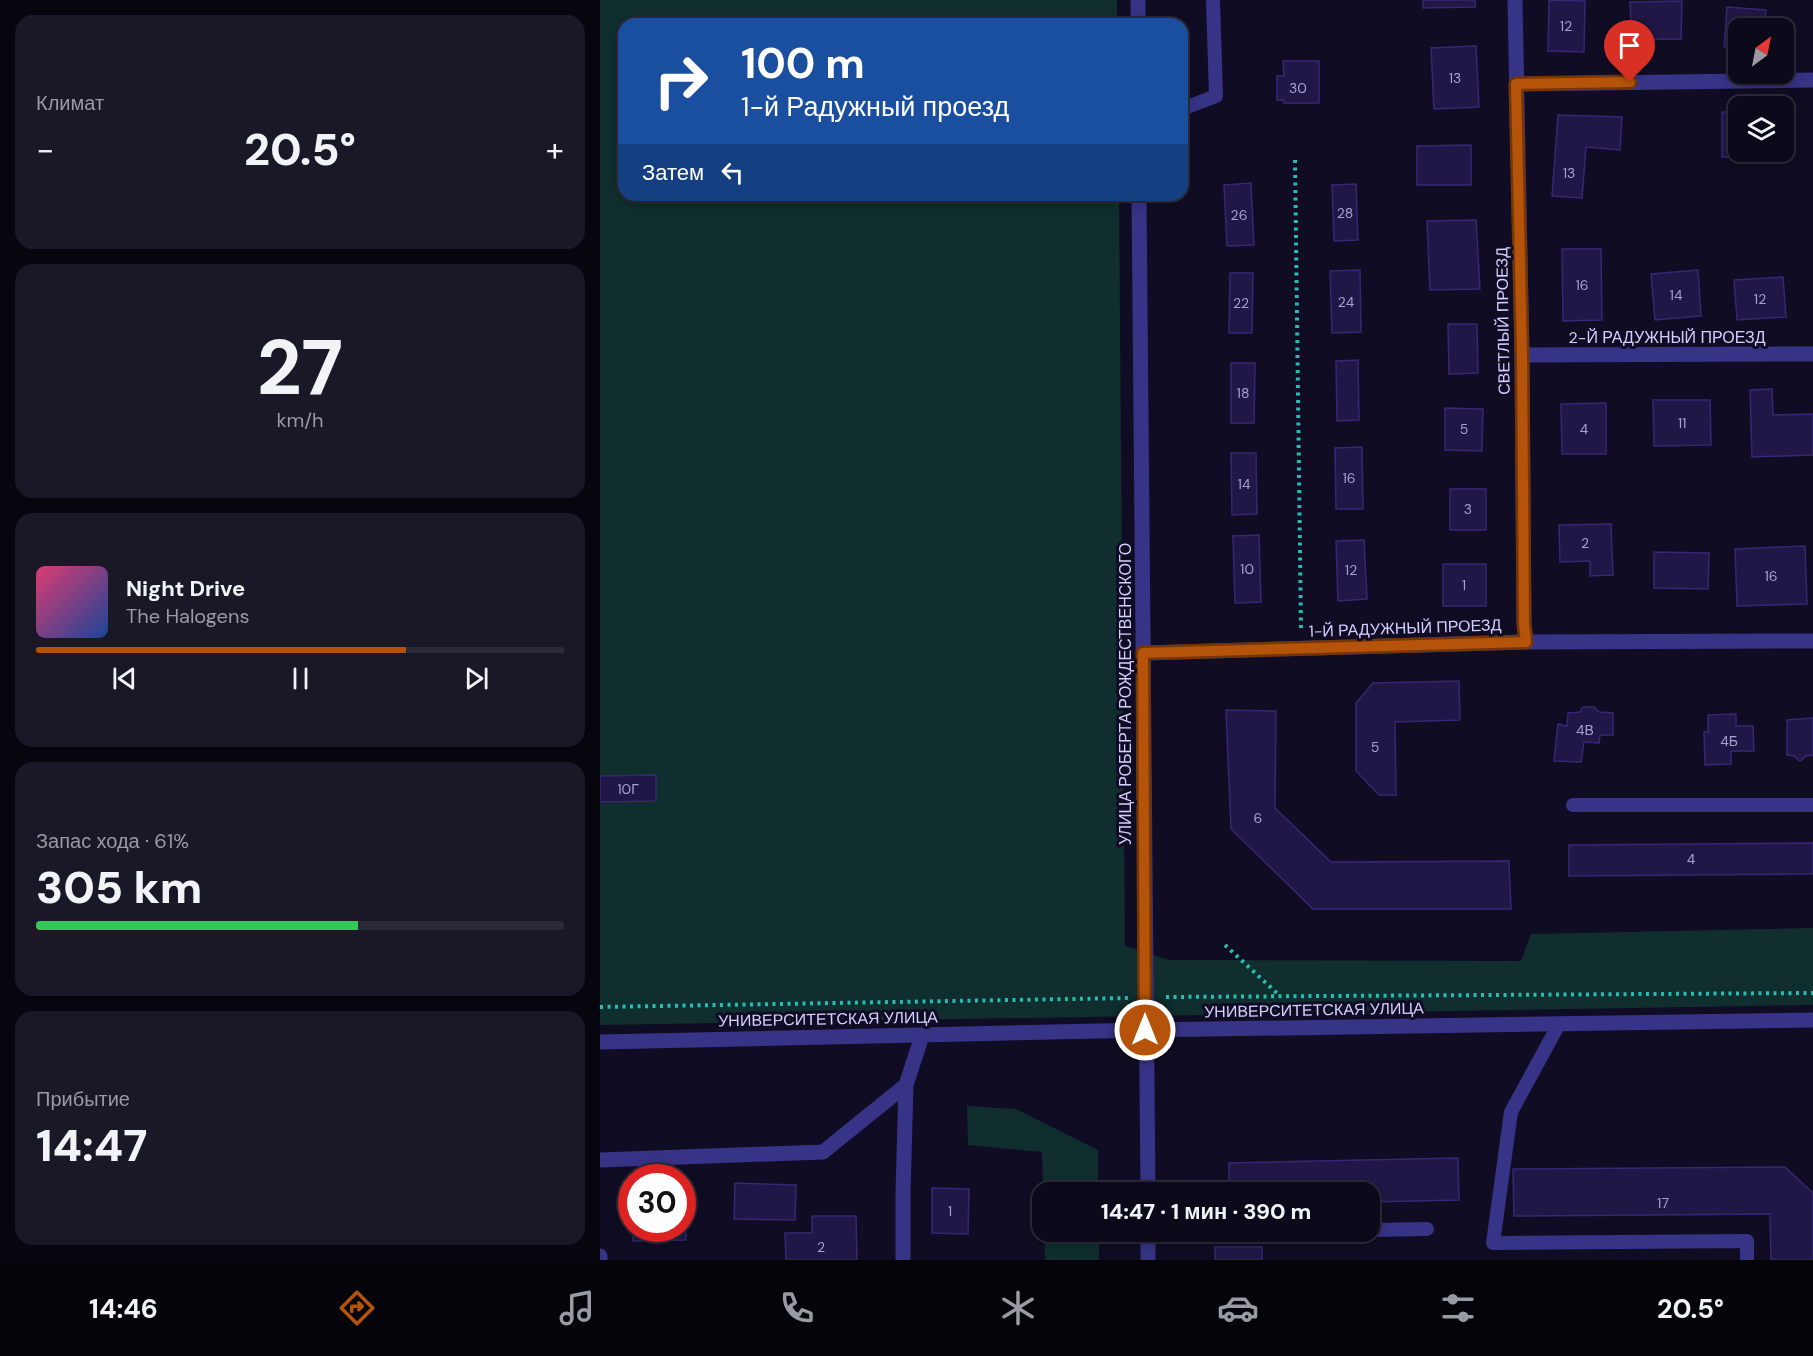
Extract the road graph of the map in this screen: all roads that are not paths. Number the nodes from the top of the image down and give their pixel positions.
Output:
1 (1138, 0) edge
2 (1213, 0) edge
3 (1515, 0) edge
4 (1138, 18) edge
5 (1813, 80) edge
6 (1516, 84) junction
7 (1188, 107) edge
8 (1139, 201) edge
9 (1813, 354) edge
10 (1522, 355) junction
11 (1813, 641) edge
12 (1526, 642) junction
13 (1143, 653) junction
14 (1573, 805) dead end
15 (1813, 805) edge
16 (1813, 1020) edge
17 (1559, 1024) junction
18 (1145, 1030) junction
19 (922, 1036) junction
20 (600, 1042) edge
21 (906, 1085) junction
22 (600, 1160) edge
23 (1148, 1182) edge
24 (1427, 1229) dead end
25 (1380, 1230) edge
26 (1148, 1242) edge
27 (903, 1260) edge
28 (1149, 1260) edge
29 (1748, 1260) edge

1 - 4 street
2 - 7 lane
3 - 6 street, СВЕТЛЫЙ ПРОЕЗД
5 - 6 street
6 - 10 street, СВЕТЛЫЙ ПРОЕЗД
8 - 13 street, УЛИЦА РОБЕРТА РОЖДЕСТВЕНСКОГО
9 - 10 street, 2-Й РАДУЖНЫЙ ПРОЕЗД
10 - 12 street, СВЕТЛЫЙ ПРОЕЗД
11 - 12 street, 1-Й РАДУЖНЫЙ ПРОЕЗД
12 - 13 street, 1-Й РАДУЖНЫЙ ПРОЕЗД
13 - 18 street, УЛИЦА РОБЕРТА РОЖДЕСТВЕНСКОГО
14 - 15 lane
16 - 17 street, УНИВЕРСИТЕТСКАЯ УЛИЦА
17 - 18 street, УНИВЕРСИТЕТСКАЯ УЛИЦА
17 - 29 lane
18 - 19 street, УНИВЕРСИТЕТСКАЯ УЛИЦА
18 - 23 street, УЛИЦА РОБЕРТА РОЖДЕСТВЕНСКОГО
19 - 20 street, УНИВЕРСИТЕТСКАЯ УЛИЦА
19 - 21 street
21 - 22 street
21 - 27 street
24 - 25 lane
26 - 28 street

